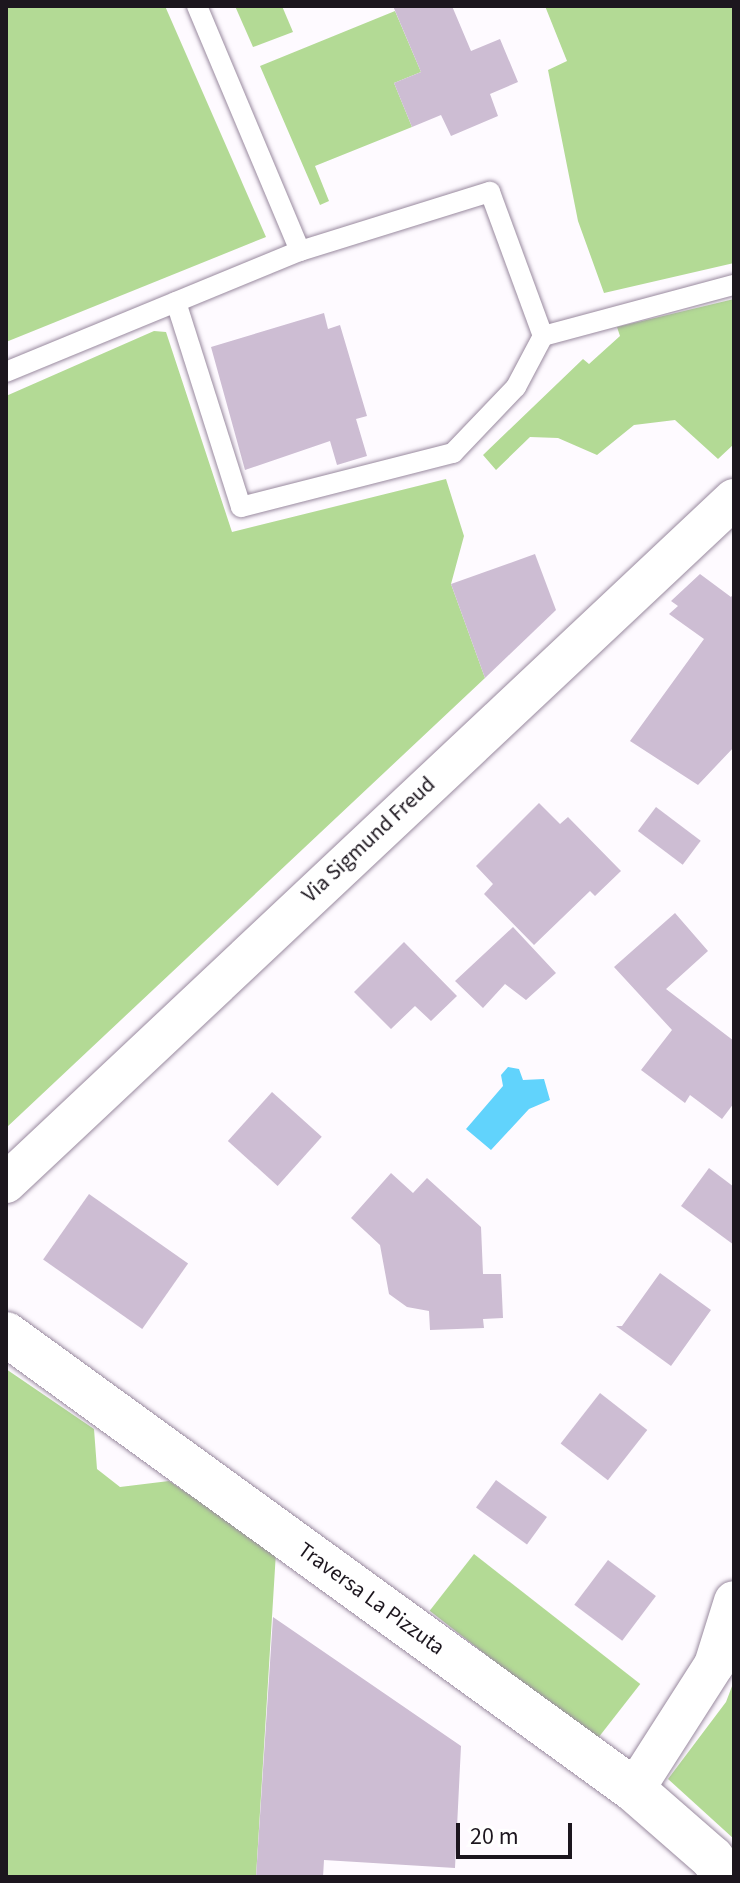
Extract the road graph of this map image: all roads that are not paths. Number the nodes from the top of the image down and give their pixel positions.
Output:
1 (197, 6) edge
2 (300, 251) junction
3 (734, 285) edge
4 (176, 302) junction
5 (543, 336) junction
6 (6, 372) edge
7 (734, 499) edge
8 (6, 1183) edge
9 (6, 1334) edge
10 (734, 1601) edge
11 (634, 1790) junction
12 (726, 1877) edge

1 - 2 lane
2 - 4 lane
2 - 5 lane
3 - 5 lane
4 - 5 lane
4 - 6 lane
7 - 8 street, Via Sigmund Freud
9 - 11 street, Traversa La Pizzuta
10 - 11 street
11 - 12 street, Traversa La Pizzuta

